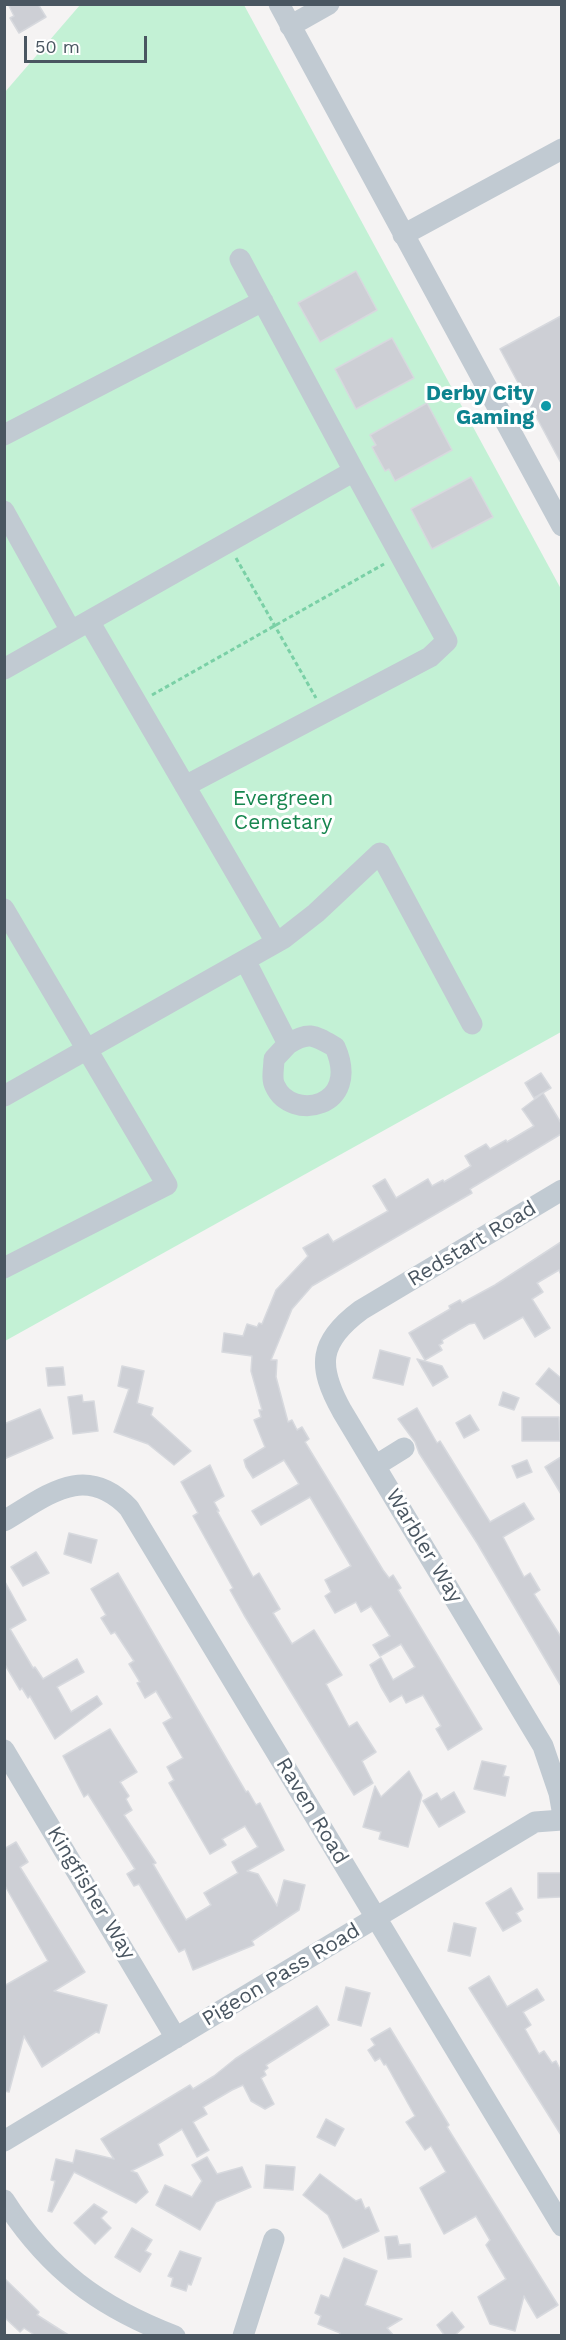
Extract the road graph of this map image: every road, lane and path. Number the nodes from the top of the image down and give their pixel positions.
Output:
1 (279, 4) edge
2 (329, 4) edge
3 (290, 26) junction
4 (561, 149) edge
5 (403, 235) junction
6 (240, 259) dead end
7 (263, 301) junction
8 (4, 435) edge
9 (354, 471) junction
10 (4, 511) edge
11 (561, 526) edge
12 (227, 543) junction
13 (400, 555) junction
14 (80, 626) junction
15 (275, 627) junction
16 (4, 669) edge
17 (137, 704) junction
18 (324, 713) junction
19 (185, 786) junction
20 (4, 909) edge
21 (276, 942) junction
22 (245, 960) junction
23 (472, 1024) dead end
24 (288, 1044) dead end
25 (86, 1048) junction
26 (4, 1096) edge
27 (561, 1190) edge
28 (4, 1268) edge
29 (382, 1298) joint
30 (404, 1448) dead end
31 (375, 1466) junction
32 (10, 1518) edge
33 (4, 1750) edge
34 (561, 1810) edge
35 (561, 1820) edge
36 (376, 1918) junction
37 (176, 2037) junction
38 (4, 2141) edge
39 (4, 2200) edge
40 (561, 2226) edge
41 (274, 2239) dead end
42 (176, 2336) edge
43 (243, 2336) edge

1 - 3 street
2 - 3 street
3 - 5 street
4 - 5 street
5 - 11 street
6 - 7 street
7 - 8 street
7 - 9 street
9 - 12 street
9 - 13 street
10 - 14 street
12 - 14 street
12 - 15 path
13 - 15 path
13 - 18 street
14 - 16 street
14 - 17 street
15 - 17 path
15 - 18 path
17 - 19 street
18 - 19 street
19 - 21 street
20 - 25 street
21 - 22 street
21 - 23 street
22 - 24 street
22 - 25 street
25 - 26 street
25 - 28 street
27 - 29 street, Redstart Road
29 - 31 street, Warbler Way
30 - 31 street
31 - 34 street, Warbler Way
32 - 36 street, Raven Road
33 - 37 street, Kingfisher Way
35 - 36 street, Pigeon Pass Road
36 - 37 street, Pigeon Pass Road
36 - 40 street, Raven Road
37 - 38 street, Pigeon Pass Road
39 - 42 street
41 - 43 street

